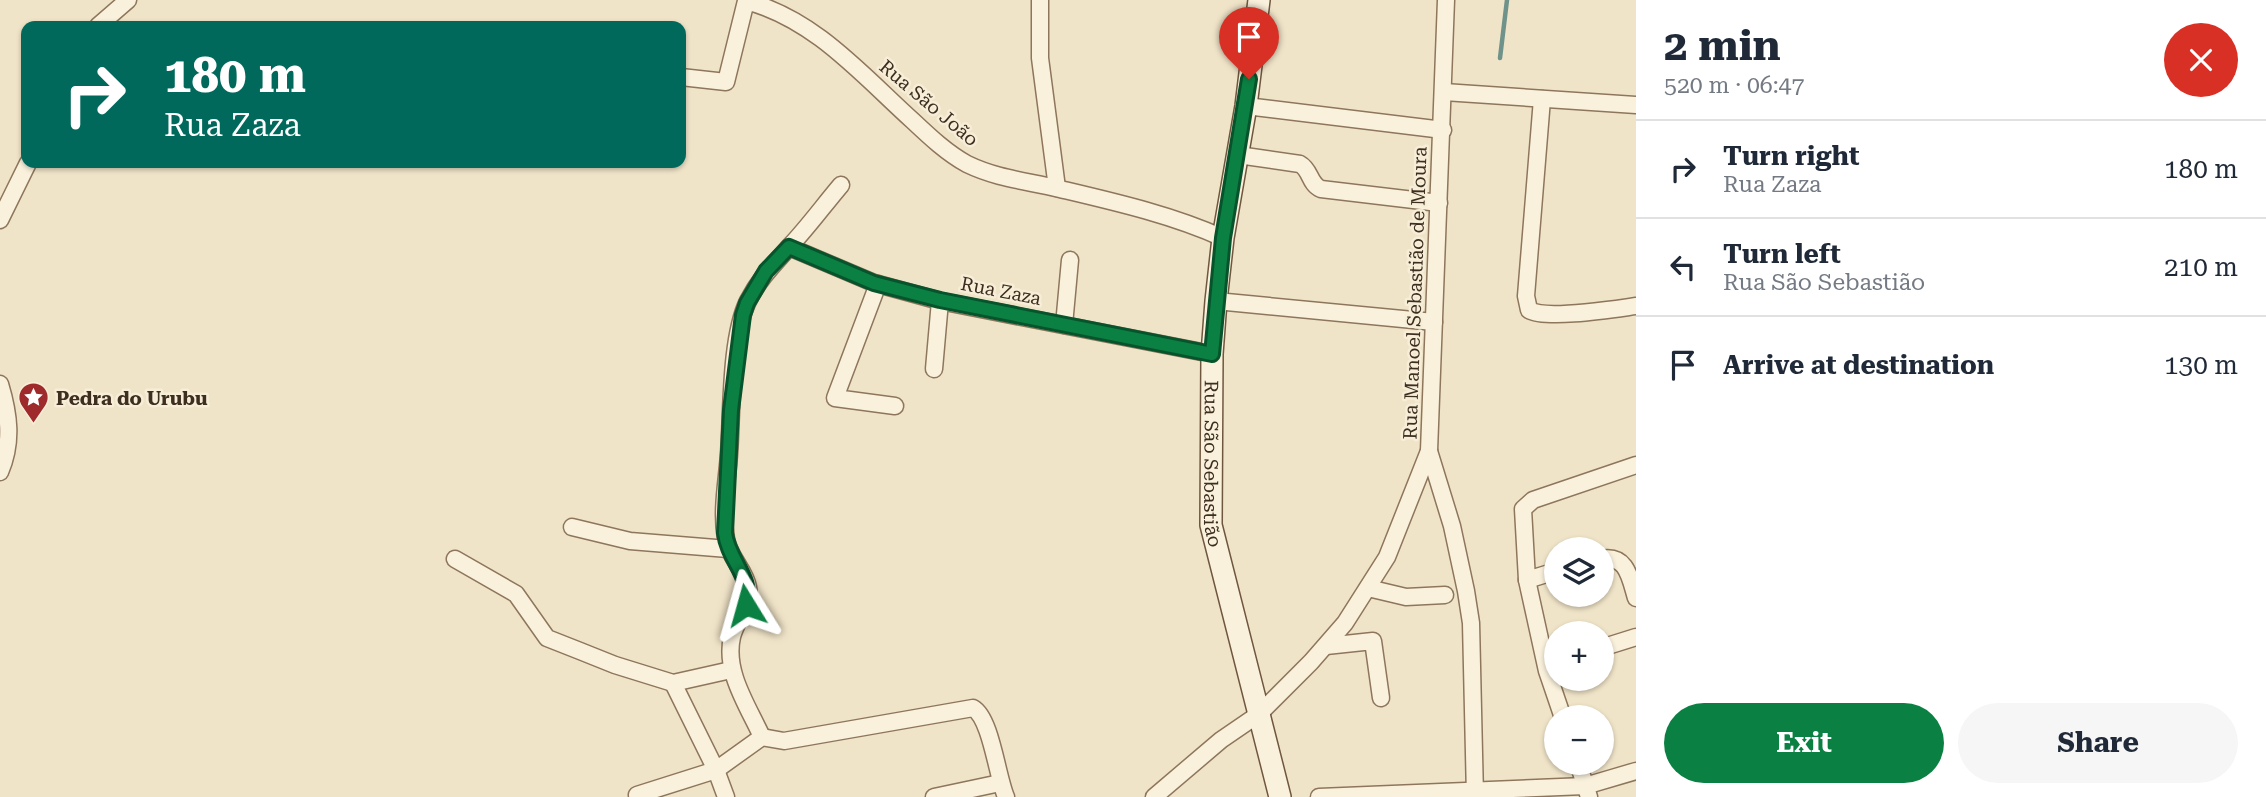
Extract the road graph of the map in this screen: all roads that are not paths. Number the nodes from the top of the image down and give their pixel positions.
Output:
1 (128, 0) edge
2 (1040, 0) edge
3 (1259, 0) edge
4 (1447, 0) edge
5 (746, 1) edge
6 (104, 21) edge
7 (686, 78) edge
8 (1444, 92) junction
9 (1542, 99) junction
10 (1636, 105) edge
11 (1246, 106) junction
12 (1443, 130) junction
13 (1238, 155) junction
14 (26, 168) edge
15 (841, 185) dead end
16 (1057, 188) junction
17 (1439, 203) junction
18 (0, 220) edge
19 (1223, 238) junction
20 (789, 247) junction
21 (1070, 260) dead end
22 (878, 284) junction
23 (940, 300) junction
24 (1216, 301) junction
25 (1636, 306) edge
26 (1434, 323) junction
27 (1064, 325) junction
28 (1212, 354) junction
29 (934, 369) dead end
30 (0, 384) edge
31 (895, 406) dead end
32 (1429, 451) junction
33 (1636, 465) edge
34 (0, 472) edge
35 (572, 527) dead end
36 (728, 549) junction
37 (1614, 557) edge
38 (455, 559) dead end
39 (1544, 575) edge
40 (1527, 580) junction
41 (1368, 588) junction
42 (1445, 595) dead end
43 (1636, 598) edge
44 (1636, 636) edge
45 (1544, 643) edge
46 (1614, 644) edge
47 (1326, 646) junction
48 (731, 670) junction
49 (673, 683) junction
50 (1381, 698) dead end
51 (1259, 714) junction
52 (762, 737) junction
53 (716, 770) junction
54 (1636, 771) edge
55 (1582, 775) edge
56 (1003, 790) edge
57 (1587, 792) edge
58 (1475, 794) edge
59 (637, 795) dead end
60 (1388, 796) edge
61 (726, 797) edge
62 (934, 797) edge
63 (1154, 797) edge
64 (1280, 797) edge
65 (1319, 797) edge

1 - 6 street
2 - 16 street
3 - 11 street, Rua São Sebastião
4 - 8 street, Rua Manoel Sebastião de Moura
5 - 7 street
5 - 16 street, Rua São João
8 - 9 street
8 - 12 street, Rua Manoel Sebastião de Moura
9 - 10 street
9 - 25 street
11 - 12 street
11 - 13 street, Rua São Sebastião
12 - 17 street, Rua Manoel Sebastião de Moura
13 - 17 street
13 - 19 street, Rua São Sebastião
14 - 18 street
15 - 20 street
16 - 19 street, Rua São João
17 - 26 street, Rua Manoel Sebastião de Moura
19 - 24 street, Rua São Sebastião
20 - 22 street, Rua Zaza
20 - 36 street
21 - 27 street
22 - 23 street, Rua Zaza
22 - 31 street
23 - 27 street, Rua Zaza
23 - 29 street
24 - 26 street
24 - 28 street, Rua São Sebastião
26 - 32 street, Rua Manoel Sebastião de Moura
27 - 28 street, Rua Zaza
28 - 51 street, Rua São Sebastião
30 - 34 street
32 - 41 street, Rua Manoel Sebastião de Moura
32 - 58 street
33 - 40 street
35 - 36 street
36 - 48 street
37 - 43 street
38 - 49 street
39 - 40 street
40 - 45 street
41 - 42 street
41 - 47 street, Rua Manoel Sebastião de Moura
44 - 46 street
47 - 50 street
47 - 51 street, Rua Manoel Sebastião de Moura
48 - 49 street
48 - 52 street
49 - 53 street
51 - 63 street, Rua Manoel Sebastião de Moura
51 - 64 street, Rua São Sebastião
52 - 53 street
52 - 56 street
53 - 59 street
53 - 61 street
54 - 57 street
55 - 57 street
56 - 62 street
57 - 58 street
58 - 60 street
60 - 65 street

